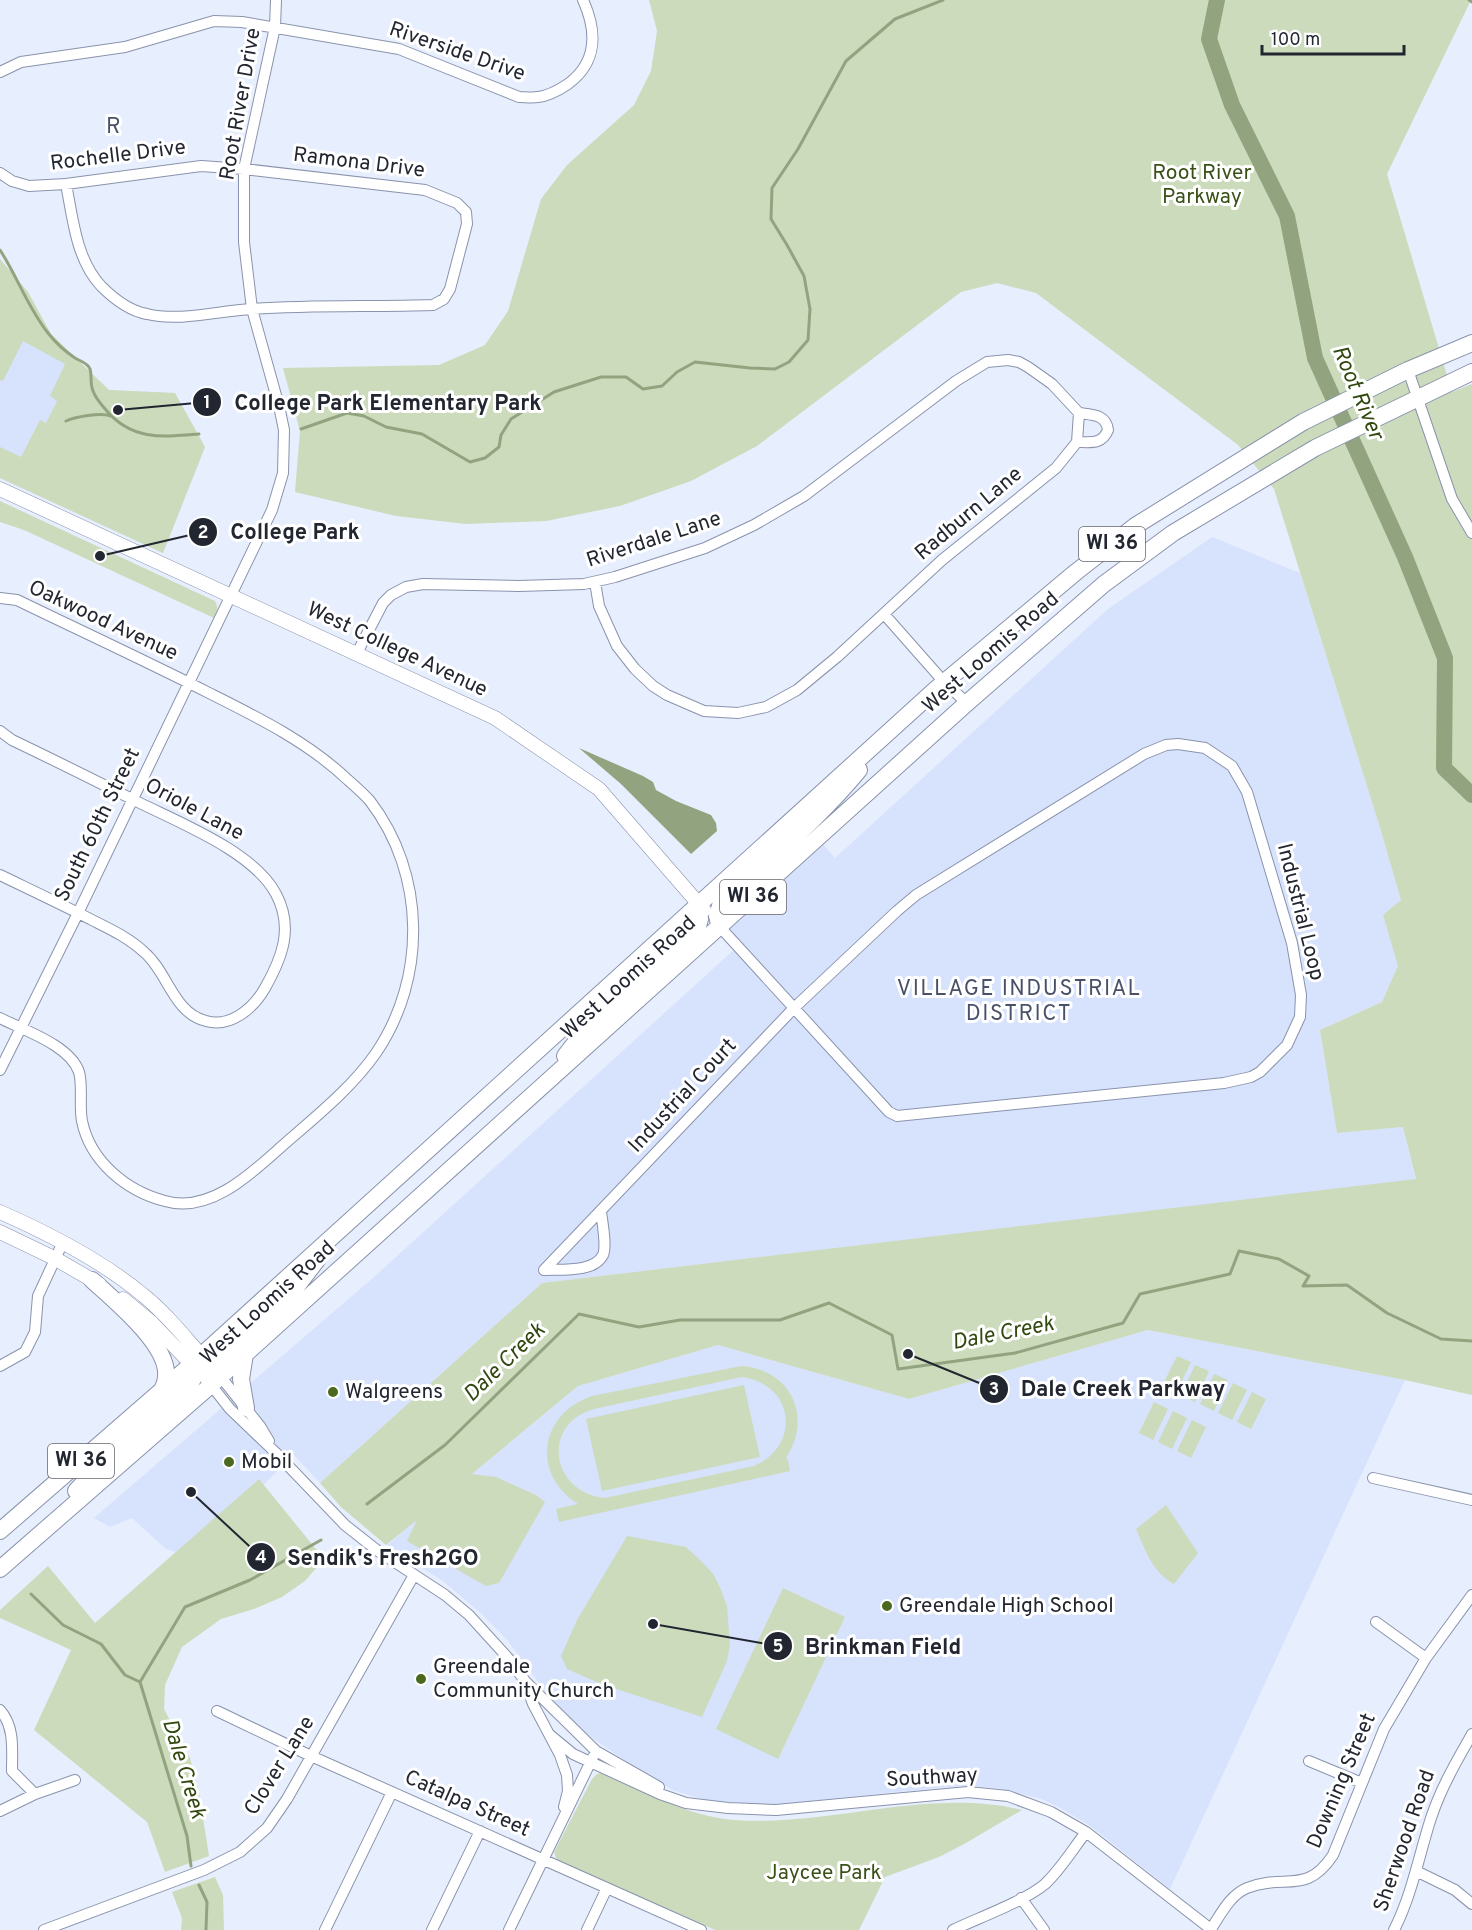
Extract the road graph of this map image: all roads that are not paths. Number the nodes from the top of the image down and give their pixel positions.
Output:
1 (276, 0) edge
2 (583, 0) edge
3 (274, 27) junction
4 (0, 72) edge
5 (244, 169) junction
6 (0, 173) edge
7 (66, 184) junction
8 (252, 309) junction
9 (1472, 343) edge
10 (1408, 370) junction
11 (1472, 372) edge
12 (1417, 398) junction
13 (1079, 413) junction
14 (1077, 442) junction
15 (0, 489) edge
16 (1472, 533) edge
17 (595, 582) junction
18 (230, 596) junction
19 (0, 598) edge
20 (884, 614) junction
21 (356, 655) junction
22 (944, 682) junction
23 (188, 683) junction
24 (967, 704) junction
25 (894, 727) junction
26 (0, 731) edge
27 (132, 799) junction
28 (0, 875) edge
29 (698, 903) junction
30 (78, 913) junction
31 (720, 927) junction
32 (794, 1008) junction
33 (0, 1018) edge
34 (21, 1029) junction
35 (0, 1070) edge
36 (540, 1089) junction
37 (601, 1211) junction
38 (0, 1212) edge
39 (0, 1232) edge
40 (63, 1242) junction
41 (54, 1258) junction
42 (92, 1281) junction
43 (245, 1354) junction
44 (0, 1366) edge
45 (205, 1369) junction
46 (162, 1390) junction
47 (246, 1407) junction
48 (275, 1452) junction
49 (1373, 1478) dead end
50 (1472, 1500) edge
51 (0, 1531) edge
52 (0, 1569) edge
53 (414, 1575) junction
54 (1472, 1595) edge
55 (1376, 1622) dead end
56 (1426, 1658) junction
57 (525, 1681) junction
58 (0, 1710) edge
59 (217, 1711) dead end
60 (550, 1735) junction
61 (1471, 1739) edge
62 (596, 1751) junction
63 (311, 1756) junction
64 (1309, 1761) dead end
65 (590, 1762) junction
66 (75, 1780) dead end
67 (1362, 1783) junction
68 (392, 1792) junction
69 (35, 1794) junction
70 (686, 1803) junction
71 (0, 1811) edge
72 (561, 1823) junction
73 (480, 1831) junction
74 (1086, 1832) junction
75 (543, 1860) junction
76 (1416, 1871) junction
77 (607, 1888) junction
78 (1021, 1898) junction
79 (1472, 1904) edge
80 (694, 1929) edge
81 (1212, 1929) edge
82 (44, 1930) edge
83 (325, 1930) edge
84 (432, 1930) edge
85 (509, 1930) edge
86 (587, 1930) edge
87 (953, 1930) edge
88 (1044, 1930) edge
89 (1394, 1930) edge

1 - 3 street, Root River Drive
2 - 3 street, Riverside Drive
3 - 4 street
3 - 5 street, Root River Drive
5 - 7 street, Rochelle Drive
5 - 8 street, Root River Drive
5 - 8 street, Ramona Drive
6 - 7 street, Rochelle Drive
7 - 8 street, Ramona Drive
8 - 18 street, Root River Drive
9 - 10 main road, West Loomis Road / WI 36
10 - 12 street
10 - 22 main road, West Loomis Road / WI 36
11 - 12 main road, West Loomis Road / WI 36
12 - 16 street
12 - 24 main road, West Loomis Road / WI 36
13 - 14 street
13 - 14 street
13 - 17 street, Riverdale Lane
14 - 20 street, Radburn Lane
15 - 18 street, West College Avenue
17 - 20 street, Radburn Lane
17 - 21 street, Riverdale Lane
18 - 21 street, West College Avenue
18 - 23 street, South 60th Street
19 - 23 street, Oakwood Avenue
20 - 22 street
21 - 29 street, West College Avenue
22 - 24 street
22 - 25 main road, West Loomis Road / WI 36
23 - 27 street, South 60th Street
23 - 34 street, Oakwood Avenue
24 - 31 main road, West Loomis Road / WI 36
25 - 29 main road, West Loomis Road / WI 36
25 - 31 main road
26 - 27 street, Oriole Lane
27 - 30 street, South 60th Street
27 - 30 street, Oriole Lane
28 - 30 street, Oriole Lane
29 - 31 street, West College Avenue
29 - 36 main road
29 - 45 main road, West Loomis Road / WI 36
30 - 34 street, South 60th Street
31 - 32 street, Industrial Loop
31 - 36 main road, West Loomis Road / WI 36
32 - 32 street, Industrial Loop
32 - 37 street, Industrial Court
33 - 34 street, Oakwood Avenue
34 - 35 street, South 60th Street
36 - 43 main road, West Loomis Road / WI 36
37 - 37 street, Industrial Court
38 - 40 street
39 - 41 street
40 - 41 street
40 - 45 street
41 - 42 street
41 - 44 street
42 - 45 street
42 - 46 main road
43 - 45 main road, West Loomis Road / WI 36
43 - 47 main road
45 - 46 main road, West Loomis Road / WI 36
45 - 47 street, Southway
45 - 48 street, Southway
45 - 52 main road
46 - 51 main road, West Loomis Road / WI 36
47 - 48 street, Southway
48 - 53 street, Southway
49 - 50 street
53 - 57 street, Southway
53 - 63 street, Clover Lane
54 - 56 street, Downing Street
55 - 56 street
56 - 67 street, Downing Street
57 - 60 street, Southway
57 - 62 street, Southway
58 - 69 street
59 - 63 street, Catalpa Street
60 - 65 street, Southway
60 - 72 street, Southway
61 - 76 street, Sherwood Road
62 - 65 street
62 - 70 street, Southway
63 - 68 street, Catalpa Street
63 - 82 street, Clover Lane
64 - 67 street
65 - 70 street, Southway
65 - 72 street
66 - 69 street
67 - 81 street, Downing Street
68 - 73 street, Catalpa Street
68 - 83 street
69 - 71 street
70 - 74 street, Southway
72 - 75 street
73 - 75 street, Catalpa Street
73 - 84 street
74 - 78 street
74 - 81 street, Southway
75 - 77 street, Catalpa Street
75 - 85 street
76 - 79 street
76 - 89 street, Sherwood Road
77 - 80 street, Catalpa Street
77 - 86 street
78 - 87 street
78 - 88 street

